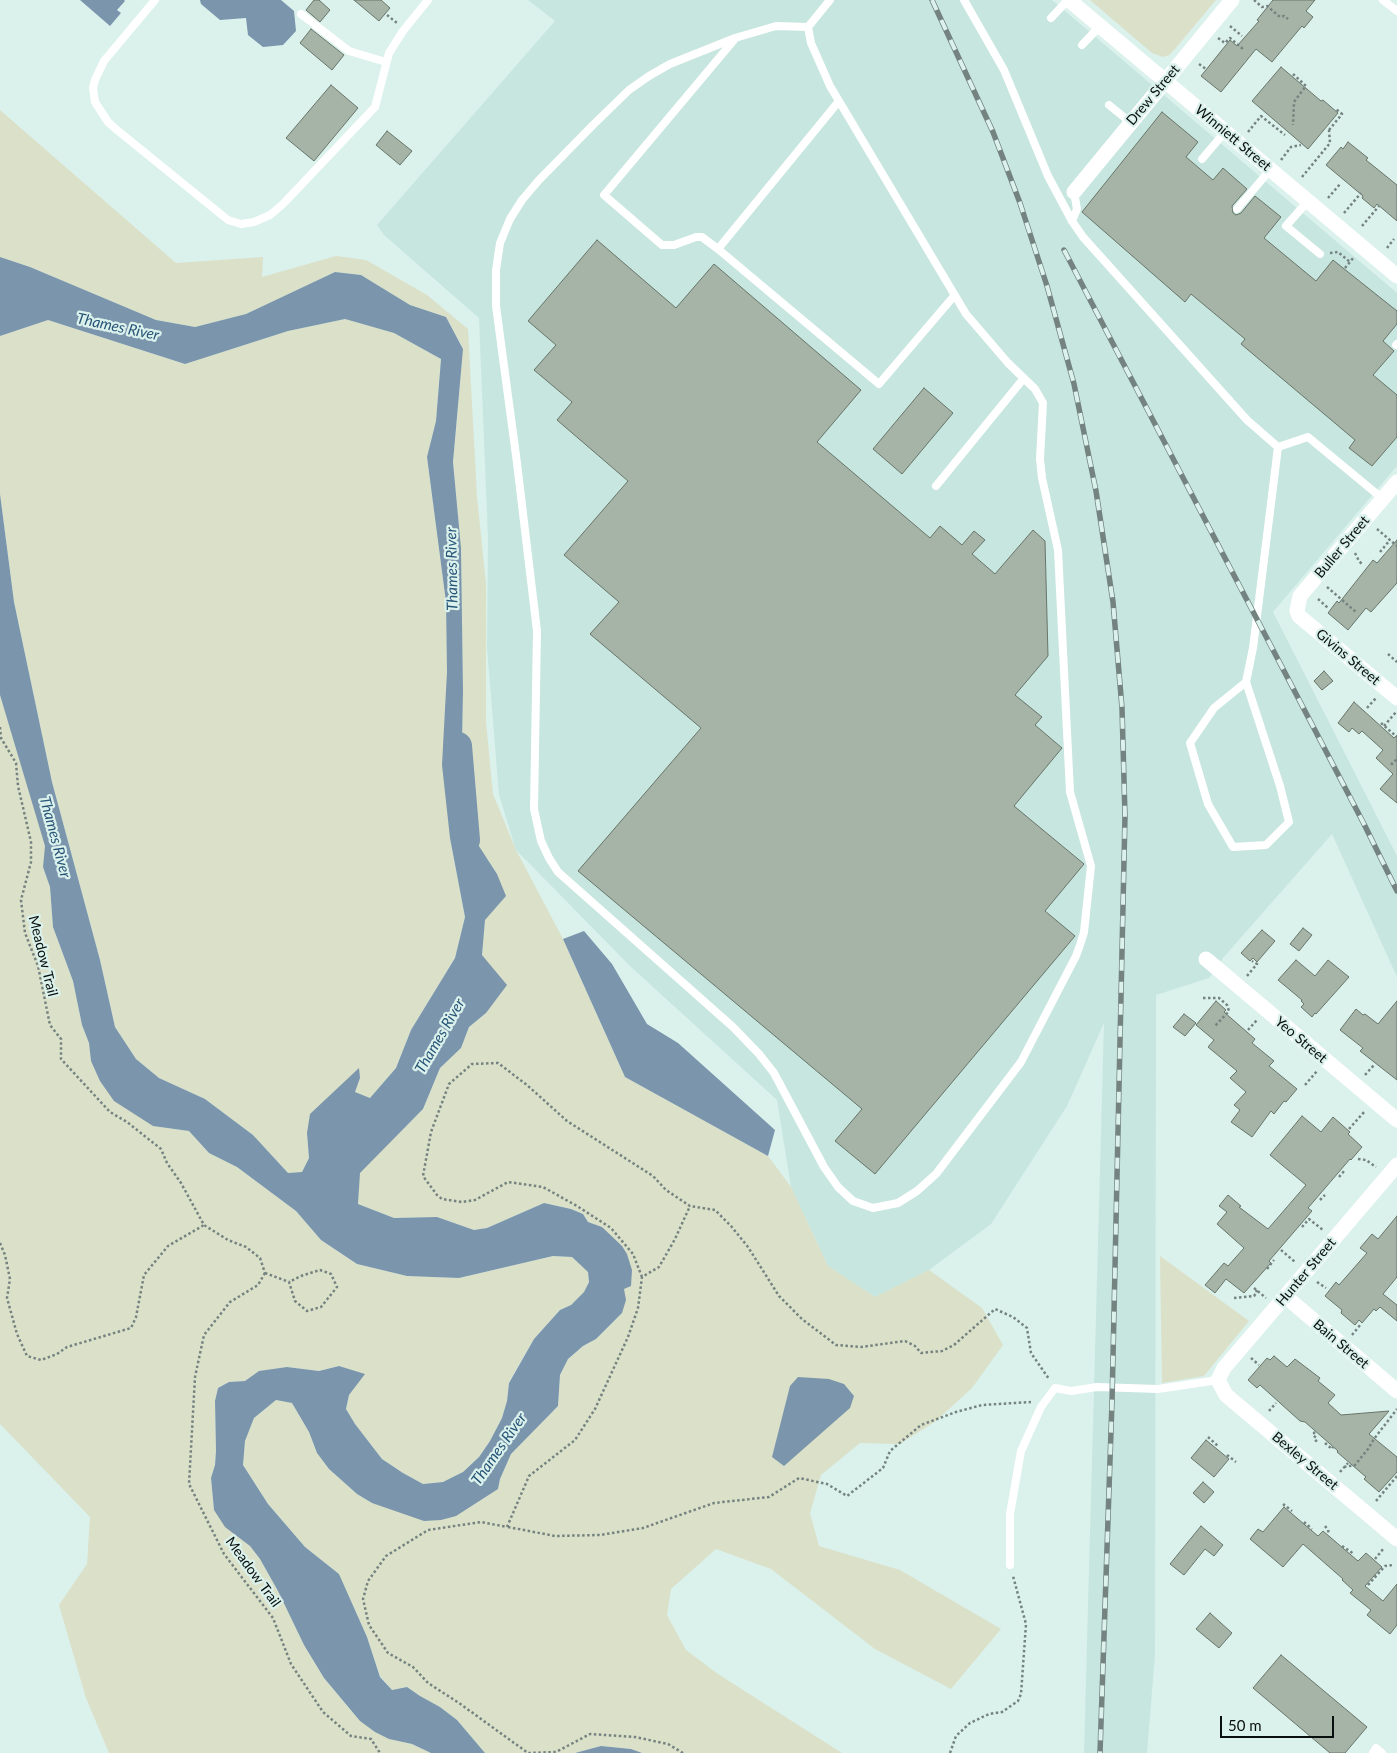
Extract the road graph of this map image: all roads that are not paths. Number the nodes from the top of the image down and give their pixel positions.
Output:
1 (155, 0) edge
2 (428, 0) edge
3 (830, 0) edge
4 (964, 0) edge
5 (1068, 0) edge
6 (1232, 0) edge
7 (1384, 0) edge
8 (1397, 11) edge
9 (301, 14) dead end
10 (1051, 18) dead end
11 (1100, 26) junction
12 (808, 27) junction
13 (736, 38) junction
14 (1082, 45) dead end
15 (386, 62) junction
16 (1165, 81) junction
17 (839, 101) junction
18 (1109, 105) dead end
19 (1130, 122) junction
20 (1225, 132) junction
21 (1202, 159) dead end
22 (1274, 166) junction
23 (1074, 192) joint
24 (1308, 201) junction
25 (1236, 209) dead end
26 (1072, 221) junction
27 (718, 249) junction
28 (1320, 254) road end
29 (1397, 276) edge
30 (954, 296) junction
31 (1024, 378) junction
32 (1278, 447) junction
33 (1397, 482) edge
34 (936, 486) dead end
35 (1383, 499) junction
36 (1299, 616) joint
37 (1246, 682) junction
38 (1396, 705) edge
39 (1206, 959) dead end
40 (1397, 1120) edge
41 (1397, 1165) edge
42 (1285, 1296) junction
43 (1218, 1380) junction
44 (1397, 1391) edge
45 (1392, 1542) edge
46 (1010, 1565) road end
47 (1373, 1753) edge
48 (1382, 1753) edge

1 - 15 lane
2 - 15 lane
3 - 12 lane
4 - 26 lane
5 - 10 lane
5 - 11 street, Winniett Street
6 - 16 street, Drew Street
7 - 8 lane
9 - 15 lane
11 - 14 lane
11 - 16 street, Winniett Street
12 - 13 lane
12 - 17 lane
13 - 27 lane
13 - 31 lane
16 - 19 street, Drew Street
16 - 20 street, Winniett Street
17 - 27 lane
17 - 30 lane
18 - 19 lane
19 - 23 street, Drew Street
20 - 21 lane
20 - 22 street, Winniett Street
22 - 24 street, Winniett Street
22 - 25 lane
23 - 26 lane
24 - 28 lane
24 - 29 street, Winniett Street
26 - 32 lane
27 - 30 lane
30 - 31 lane
31 - 34 lane
32 - 35 lane
32 - 37 lane
33 - 35 street, Buller Street
35 - 36 street, Buller Street
36 - 38 street, Givins Street
37 - 37 lane
39 - 40 street, Yeo Street
41 - 42 street, Hunter Street
42 - 43 street, Hunter Street
42 - 44 street, Bain Street
43 - 45 street, Bexley Street
43 - 46 lane
47 - 48 lane

